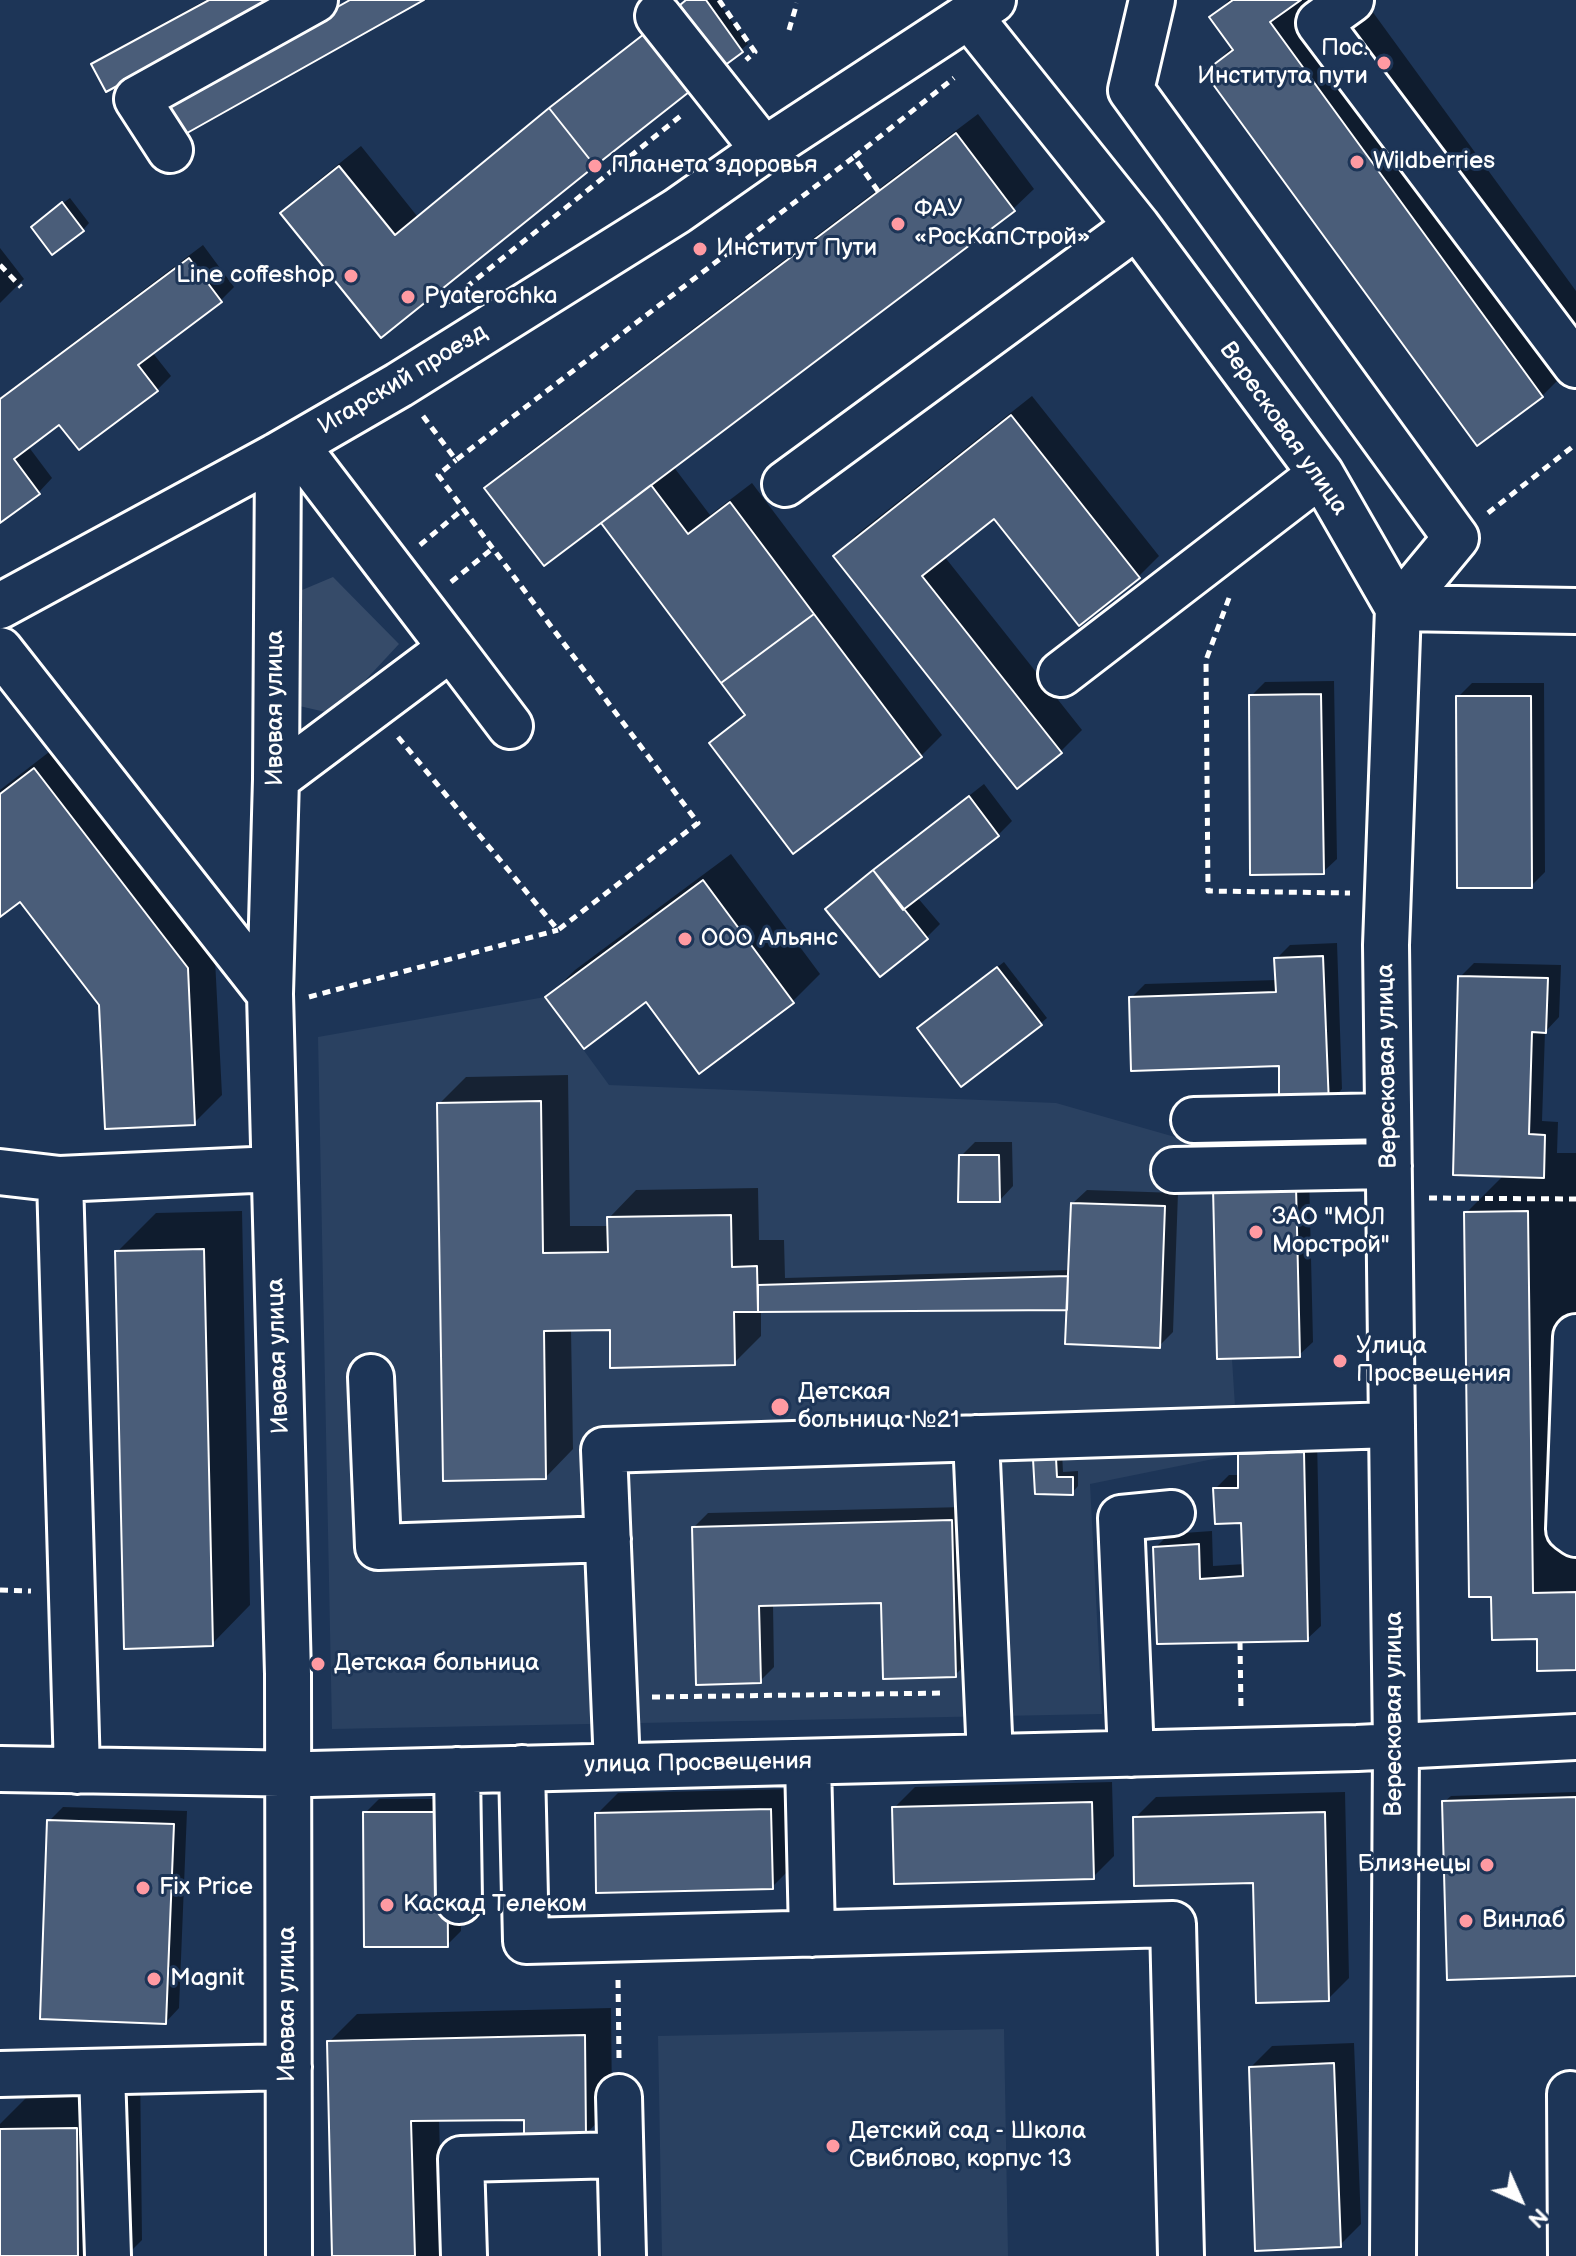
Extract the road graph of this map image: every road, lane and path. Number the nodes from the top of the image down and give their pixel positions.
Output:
1 (315, 0) edge
2 (1152, 0) edge
3 (1351, 0) edge
4 (798, 1) edge
5 (982, 8) edge
6 (658, 16) dead end
7 (789, 30) dead end
8 (715, 89) junction
9 (170, 150) dead end
10 (764, 150) junction
11 (854, 157) dead end
12 (1137, 226) junction
13 (0, 265) edge
14 (21, 287) dead end
15 (444, 305) dead end
16 (1576, 365) edge
17 (399, 385) junction
18 (1576, 444) edge
19 (287, 450) junction
20 (456, 460) junction
21 (1321, 474) junction
22 (438, 475) dead end
23 (785, 484) dead end
24 (462, 510) dead end
25 (1456, 538) junction
26 (492, 549) dead end
27 (390, 569) junction
28 (1234, 585) dead end
29 (0, 606) edge
30 (419, 607) junction
31 (1398, 608) junction
32 (1576, 611) edge
33 (451, 648) junction
34 (0, 650) edge
35 (1061, 674) dead end
36 (510, 726) dead end
37 (276, 779) junction
38 (1388, 894) junction
39 (558, 930) dead end
40 (270, 1001) junction
41 (1388, 1116) junction
42 (1194, 1120) dead end
43 (274, 1169) junction
44 (1174, 1170) dead end
45 (0, 1172) edge
46 (60, 1179) junction
47 (1389, 1182) junction
48 (1576, 1199) edge
49 (1576, 1337) edge
50 (371, 1377) dead end
51 (1392, 1425) junction
52 (976, 1438) junction
53 (1172, 1513) dead end
54 (1576, 1534) edge
55 (608, 1539) junction
56 (1240, 1642) dead end
57 (987, 1692) junction
58 (615, 1698) junction
59 (1576, 1737) edge
60 (1396, 1747) junction
61 (1241, 1751) junction
62 (1131, 1754) junction
63 (990, 1757) junction
64 (808, 1762) junction
65 (617, 1766) junction
66 (522, 1768) junction
67 (0, 1769) edge
68 (457, 1770) junction
69 (77, 1771) junction
70 (288, 1774) junction
71 (459, 1901) dead end
72 (812, 1934) junction
73 (618, 1939) junction
74 (289, 2067) junction
75 (102, 2072) junction
76 (0, 2074) edge
77 (1570, 2094) dead end
78 (619, 2097) joint
79 (620, 2155) junction
80 (108, 2256) edge
81 (289, 2256) edge
82 (464, 2256) edge
83 (623, 2256) edge
84 (1181, 2256) edge
85 (1393, 2256) edge
86 (1571, 2256) edge

1 - 9 street
2 - 25 street
3 - 16 street
4 - 7 path
5 - 10 street, Игарский проезд
5 - 12 street, Вересковая улица
6 - 8 street
8 - 10 street
8 - 15 path
10 - 17 street, Игарский проезд
11 - 20 path
12 - 21 street, Вересковая улица
12 - 23 street
13 - 14 path
17 - 19 street, Игарский проезд
17 - 20 path
18 - 25 path
19 - 27 street
19 - 29 street, Игарский проезд
19 - 37 street, Ивовая улица
20 - 22 path
21 - 31 street, Вересковая улица
21 - 35 street
24 - 27 path
25 - 31 street
26 - 30 path
27 - 30 street
28 - 38 path
30 - 33 street
31 - 32 street
31 - 38 street, Вересковая улица
33 - 36 street
33 - 37 street
34 - 40 street
37 - 40 street, Ивовая улица
38 - 41 street, Вересковая улица
39 - 40 path
40 - 43 street, Ивовая улица
41 - 42 street
41 - 47 street, Вересковая улица
43 - 46 street
43 - 70 street, Ивовая улица
44 - 47 street
45 - 46 street
46 - 69 street
47 - 48 path
47 - 51 street, Вересковая улица
49 - 54 street
50 - 55 street
51 - 52 street
51 - 60 street, Вересковая улица
52 - 55 street
52 - 57 street
53 - 62 street
55 - 58 street
56 - 61 path
57 - 58 path
57 - 63 street
58 - 65 street
59 - 60 street, улица Просвещения
60 - 61 street, улица Просвещения
60 - 85 street, Вересковая улица
61 - 62 street, улица Просвещения
62 - 63 street, улица Просвещения
63 - 64 street, улица Просвещения
64 - 65 street, улица Просвещения
64 - 72 street
65 - 66 street, улица Просвещения
66 - 68 street, улица Просвещения
66 - 73 street
67 - 69 street, улица Просвещения
68 - 70 street, улица Просвещения
68 - 71 street
69 - 70 street, улица Просвещения
70 - 74 street, Ивовая улица
72 - 73 street
72 - 84 street
73 - 78 path
74 - 75 street
74 - 81 street, Ивовая улица
75 - 76 street
75 - 80 street
77 - 86 street
78 - 79 street
79 - 82 street
79 - 83 street

